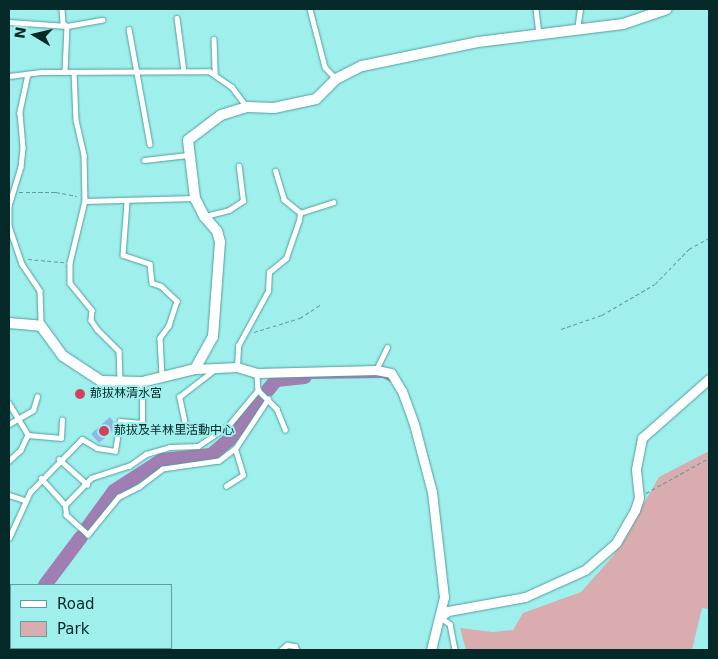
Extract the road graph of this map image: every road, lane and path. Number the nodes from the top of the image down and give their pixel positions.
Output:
1 (62, 9) edge
2 (310, 9) edge
3 (536, 9) edge
4 (580, 9) edge
5 (667, 9) edge
6 (177, 18) dead end
7 (102, 20) dead end
8 (9, 22) edge
9 (67, 26) junction
10 (129, 28) dead end
11 (577, 31) junction
12 (539, 36) junction
13 (214, 39) dead end
14 (184, 70) junction
15 (134, 71) junction
16 (65, 72) junction
17 (74, 72) junction
18 (28, 74) junction
19 (215, 74) junction
20 (9, 76) edge
21 (336, 79) junction
22 (248, 107) junction
23 (150, 144) dead end
24 (188, 155) junction
25 (144, 160) dead end
26 (239, 166) dead end
27 (275, 172) dead end
28 (13, 192) junction
29 (194, 198) junction
30 (86, 199) junction
31 (127, 202) junction
32 (334, 202) dead end
33 (300, 213) junction
34 (204, 216) junction
35 (709, 238) edge
36 (20, 258) junction
37 (70, 263) junction
38 (320, 305) dead end
39 (9, 323) edge
40 (41, 326) junction
41 (247, 328) junction
42 (561, 329) dead end
43 (387, 347) dead end
44 (237, 367) junction
45 (217, 368) junction
46 (195, 369) junction
47 (376, 370) junction
48 (256, 373) junction
49 (162, 378) junction
50 (709, 379) edge
51 (142, 382) junction
52 (120, 384) junction
53 (258, 390) junction
54 (37, 397) dead end
55 (268, 399) junction
56 (9, 403) edge
57 (19, 418) junction
58 (62, 420) dead end
59 (9, 424) edge
60 (186, 429) dead end
61 (285, 429) dead end
62 (28, 435) junction
63 (235, 449) junction
64 (709, 458) edge
65 (59, 459) junction
66 (9, 461) edge
67 (40, 478) junction
68 (86, 484) junction
69 (226, 486) dead end
70 (9, 495) edge
71 (639, 498) junction
72 (24, 500) junction
73 (65, 505) junction
74 (9, 538) edge
75 (440, 617) junction
76 (281, 650) edge
77 (297, 650) edge
78 (431, 650) edge
79 (455, 650) edge

1 - 9 lane
2 - 21 lane
3 - 12 lane
4 - 11 lane
5 - 11 street
6 - 14 lane
7 - 9 lane
8 - 9 lane
9 - 16 lane
10 - 15 lane
11 - 12 street
12 - 21 street
13 - 19 lane
14 - 15 lane
14 - 19 lane
15 - 17 lane
15 - 23 lane
16 - 17 lane
16 - 18 lane
17 - 30 lane
18 - 20 lane
18 - 28 lane
19 - 22 lane
21 - 22 street
22 - 24 street
24 - 25 lane
24 - 29 street
26 - 34 lane
27 - 33 lane
28 - 30 path
28 - 36 lane
29 - 31 lane
29 - 34 street
30 - 31 lane
30 - 37 lane
31 - 49 lane
32 - 33 lane
33 - 41 lane
34 - 46 street
35 - 42 path
36 - 37 path
36 - 40 lane
37 - 52 lane
38 - 41 path
39 - 40 street
40 - 52 street
41 - 44 lane
43 - 47 lane
44 - 45 street
44 - 48 street
45 - 46 street
45 - 60 lane
46 - 49 street
47 - 48 street
47 - 75 street
48 - 53 lane
49 - 51 street
50 - 71 street
51 - 52 street
51 - 65 lane
53 - 55 lane
53 - 68 lane
54 - 57 lane
55 - 61 lane
55 - 63 lane
56 - 57 lane
57 - 59 lane
57 - 62 lane
58 - 62 lane
62 - 66 lane
63 - 69 lane
63 - 73 lane
64 - 71 path
65 - 67 lane
65 - 68 lane
67 - 72 lane
67 - 73 lane
68 - 73 lane
70 - 72 lane
71 - 75 street
72 - 74 lane
75 - 78 street
75 - 79 lane
76 - 77 lane

